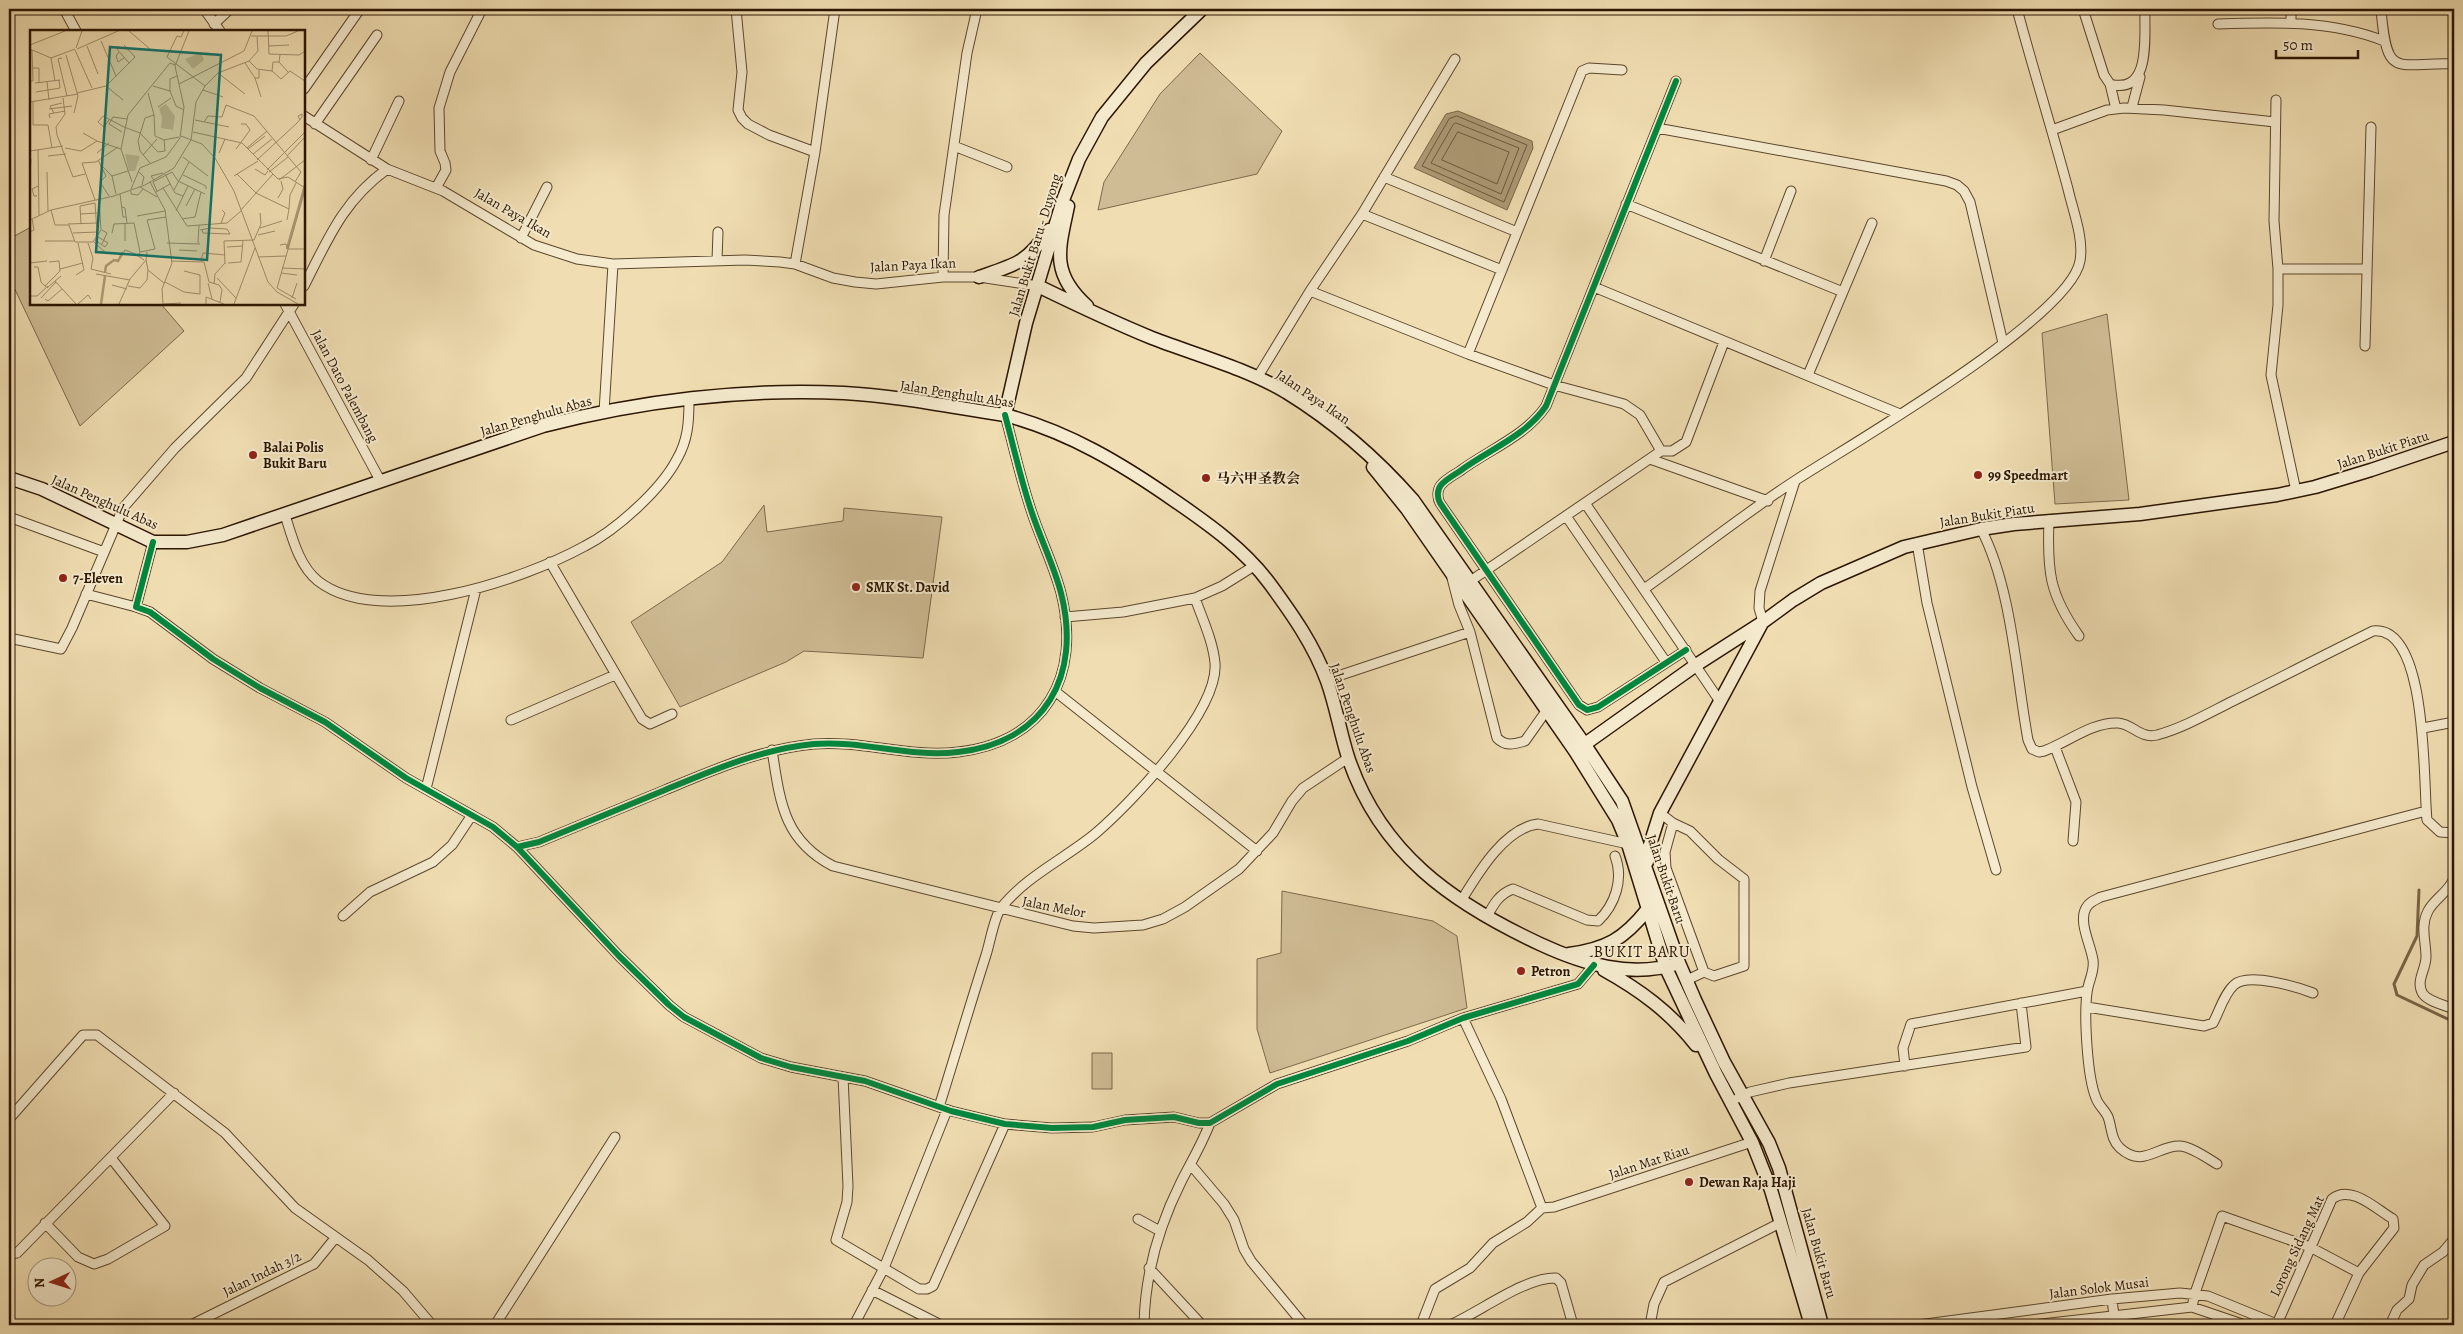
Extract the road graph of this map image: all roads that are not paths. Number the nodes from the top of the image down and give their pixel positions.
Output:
1 (64, 9) edge
2 (204, 9) edge
3 (230, 9) edge
4 (360, 9) edge
5 (482, 9) edge
6 (736, 9) edge
7 (835, 9) edge
8 (977, 9) edge
9 (1202, 9) edge
10 (2017, 9) edge
11 (2084, 9) edge
12 (2144, 9) edge
13 (2291, 9) edge
14 (2382, 9) edge
15 (2291, 23) junction
16 (2218, 24) dead end
17 (217, 27) edge
18 (75, 30) edge
19 (377, 35) dead end
20 (2384, 41) junction
21 (1455, 59) dead end
22 (2454, 64) edge
23 (2142, 69) junction
24 (1622, 70) dead end
25 (1676, 81) dead end
26 (2110, 84) junction
27 (305, 88) edge
28 (399, 100) dead end
29 (2276, 100) dead end
30 (2132, 107) junction
31 (2116, 109) junction
32 (305, 117) edge
33 (2275, 122) junction
34 (316, 124) junction
35 (2371, 127) dead end
36 (1657, 128) junction
37 (2052, 130) junction
38 (954, 146) junction
39 (815, 152) junction
40 (1079, 159) junction
41 (371, 160) junction
42 (1007, 167) dead end
43 (387, 169) junction
44 (1384, 177) junction
45 (547, 186) dead end
46 (436, 188) junction
47 (1791, 191) dead end
48 (1626, 204) junction
49 (1362, 214) junction
50 (1057, 217) junction
51 (1872, 223) dead end
52 (718, 232) dead end
53 (1517, 232) junction
54 (521, 238) junction
55 (717, 261) junction
56 (1764, 261) junction
57 (613, 264) junction
58 (795, 264) junction
59 (2278, 269) junction
60 (2367, 269) junction
61 (1502, 270) junction
62 (943, 277) junction
63 (979, 277) junction
64 (305, 284) edge
65 (1038, 286) junction
66 (1594, 286) junction
67 (1310, 290) junction
68 (1843, 292) junction
69 (289, 306) edge
70 (1096, 314) junction
71 (1724, 342) junction
72 (2003, 343) junction
73 (2365, 346) dead end
74 (1468, 354) junction
75 (1808, 375) junction
76 (1257, 378) junction
77 (1554, 385) junction
78 (689, 400) junction
79 (604, 412) junction
80 (1900, 414) junction
81 (1005, 415) junction
82 (1347, 437) junction
83 (2454, 442) edge
84 (1661, 451) junction
85 (1650, 459) junction
86 (9, 478) edge
87 (1795, 481) junction
88 (381, 482) junction
89 (2296, 491) junction
90 (1768, 501) junction
91 (1585, 503) junction
92 (285, 514) junction
93 (1566, 516) junction
94 (9, 517) edge
95 (2049, 520) junction
96 (116, 526) junction
97 (1981, 529) junction
98 (153, 542) junction
99 (1917, 543) junction
100 (104, 552) junction
101 (550, 562) junction
102 (1254, 566) junction
103 (1487, 569) junction
104 (1450, 571) junction
105 (1466, 584) junction
106 (476, 589) junction
107 (1644, 590) junction
108 (86, 594) junction
109 (1194, 598) junction
110 (136, 607) junction
111 (1065, 617) junction
112 (1763, 622) junction
113 (1470, 632) junction
114 (2079, 636) dead end
115 (9, 638) edge
116 (1686, 650) junction
117 (1666, 662) junction
118 (1696, 664) junction
119 (615, 674) junction
120 (1326, 680) junction
121 (1056, 692) junction
122 (1719, 700) junction
123 (1551, 706) junction
124 (672, 714) dead end
125 (511, 720) dead end
126 (2454, 722) edge
127 (2423, 728) junction
128 (2055, 747) junction
129 (1580, 748) junction
130 (772, 750) junction
131 (1348, 758) junction
132 (1155, 770) junction
133 (426, 789) junction
134 (2426, 810) junction
135 (1660, 814) junction
136 (472, 815) junction
137 (1673, 823) junction
138 (2454, 834) edge
139 (2073, 841) dead end
140 (1628, 844) junction
141 (517, 847) junction
142 (1256, 850) junction
143 (1615, 856) dead end
144 (1647, 867) junction
145 (1996, 870) dead end
146 (2454, 878) edge
147 (1461, 902) junction
148 (1000, 909) junction
149 (1647, 910) junction
150 (343, 916) dead end
151 (1487, 918) junction
152 (1567, 955) junction
153 (1680, 963) junction
154 (1594, 965) junction
155 (1666, 968) junction
156 (1704, 972) junction
157 (1686, 980) junction
158 (2087, 991) junction
159 (2313, 992) dead end
160 (2021, 1003) junction
161 (2087, 1007) junction
162 (2454, 1009) edge
163 (1463, 1018) junction
164 (1906, 1066) junction
165 (1716, 1074) junction
166 (843, 1077) junction
167 (174, 1093) junction
168 (1744, 1095) junction
169 (1731, 1102) junction
170 (943, 1108) junction
171 (9, 1119) edge
172 (1210, 1123) junction
173 (1005, 1124) junction
174 (615, 1137) dead end
175 (1752, 1142) junction
176 (110, 1158) junction
177 (2217, 1164) dead end
178 (1191, 1165) junction
179 (1789, 1203) junction
180 (1542, 1208) junction
181 (1138, 1219) dead end
182 (1780, 1223) junction
183 (45, 1224) junction
184 (1160, 1231) junction
185 (336, 1237) junction
186 (2454, 1239) edge
187 (2310, 1247) junction
188 (9, 1254) edge
189 (884, 1268) junction
190 (1149, 1268) junction
191 (2359, 1273) junction
192 (872, 1290) junction
193 (2195, 1293) junction
194 (2112, 1299) junction
195 (2192, 1307) junction
196 (2114, 1315) junction
197 (191, 1325) edge
198 (432, 1325) edge
199 (495, 1325) edge
200 (854, 1325) edge
201 (941, 1325) edge
202 (1144, 1325) edge
203 (1202, 1325) edge
204 (1304, 1325) edge
205 (1421, 1325) edge
206 (1450, 1325) edge
207 (1573, 1325) edge
208 (1650, 1325) edge
209 (1811, 1325) edge
210 (1822, 1325) edge
211 (1829, 1325) edge
212 (1918, 1325) edge
213 (2033, 1325) edge
214 (2115, 1325) edge
215 (2245, 1325) edge
216 (2278, 1325) edge
217 (2335, 1325) edge
218 (2390, 1325) edge

1 - 18 street
2 - 17 street
3 - 17 street
4 - 27 street
5 - 46 street
6 - 39 street
7 - 39 street
8 - 38 street
9 - 40 main road, Jalan Bukit Baru - Duyong
10 - 37 street
11 - 26 street
12 - 23 street
13 - 15 street
14 - 20 street
15 - 16 street
15 - 20 street
19 - 34 street
20 - 22 street
21 - 44 street
23 - 26 street
23 - 30 street
24 - 53 street
25 - 36 street
26 - 31 street
28 - 41 street
29 - 33 street
30 - 31 street
30 - 33 street
31 - 37 street
32 - 34 street, Jalan Paya Ikan
33 - 59 street
34 - 41 street, Jalan Paya Ikan
35 - 60 street
36 - 48 street
36 - 72 street
37 - 72 street
38 - 42 street
38 - 62 street
39 - 58 street
40 - 50 main road, Jalan Bukit Baru - Duyong
40 - 70 main road
41 - 43 street, Jalan Paya Ikan
43 - 46 street, Jalan Paya Ikan
43 - 64 street
44 - 49 street
44 - 53 street
45 - 54 street
46 - 54 street, Jalan Paya Ikan
47 - 56 street
48 - 56 street
48 - 66 street
49 - 61 street
49 - 67 street
50 - 63 main road
50 - 65 main road, Jalan Bukit Baru - Duyong
51 - 68 street
52 - 55 street
53 - 61 street
54 - 57 street, Jalan Paya Ikan
55 - 57 street, Jalan Paya Ikan
55 - 58 street, Jalan Paya Ikan
56 - 68 street
57 - 79 street
58 - 62 street, Jalan Paya Ikan
59 - 60 street
59 - 89 street
60 - 73 street
61 - 74 street
62 - 63 street, Jalan Paya Ikan
63 - 65 street, Jalan Paya Ikan
65 - 70 main road, Jalan Paya Ikan
65 - 81 main road, Jalan Bukit Baru - Duyong
66 - 71 street
66 - 77 street
67 - 74 street
67 - 76 street
68 - 75 street
69 - 88 street, Jalan Dato Palembang
69 - 96 street
70 - 76 main road, Jalan Paya Ikan
71 - 75 street
71 - 84 street
72 - 80 street
74 - 77 street
75 - 80 street
76 - 82 main road, Jalan Paya Ikan
77 - 84 street
77 - 103 street
78 - 79 main road, Jalan Penghulu Abas
78 - 81 main road, Jalan Penghulu Abas
78 - 101 street
79 - 88 main road, Jalan Penghulu Abas
80 - 87 street
81 - 102 main road, Jalan Penghulu Abas
81 - 111 street
82 - 104 main road, Jalan Paya Ikan
82 - 105 main road, Jalan Paya Ikan
83 - 89 main road, Jalan Bukit Piatu
84 - 85 street
85 - 90 street
85 - 91 street
86 - 96 main road, Jalan Penghulu Abas
87 - 90 street
87 - 112 street
88 - 92 main road, Jalan Penghulu Abas
89 - 95 main road, Jalan Bukit Piatu
90 - 107 street
91 - 93 street
91 - 107 street
92 - 98 main road, Jalan Penghulu Abas
92 - 106 street
93 - 103 street
93 - 117 street
94 - 100 street
95 - 97 main road, Jalan Bukit Piatu
95 - 114 street
96 - 98 main road, Jalan Penghulu Abas
96 - 100 street
97 - 99 main road, Jalan Bukit Piatu
97 - 128 street
98 - 110 street
99 - 112 main road, Jalan Bukit Piatu
99 - 145 street
100 - 108 street
101 - 106 street
101 - 119 street
102 - 109 street
102 - 120 main road, Jalan Penghulu Abas
103 - 105 street
103 - 117 street
104 - 105 main road, Jalan Paya Ikan
104 - 113 street
105 - 123 main road, Jalan Bukit Baru
106 - 133 street
107 - 116 street
108 - 110 street
108 - 115 street
109 - 111 street
109 - 132 street
110 - 133 street
111 - 121 street
112 - 118 main road, Jalan Bukit Piatu
112 - 122 main road
113 - 120 street
113 - 123 street
116 - 117 street
116 - 118 street
118 - 122 street
118 - 129 main road, Jalan Bukit Piatu
119 - 124 street
119 - 125 street
120 - 131 main road, Jalan Penghulu Abas
121 - 130 street
121 - 132 street
122 - 135 main road
123 - 129 main road, Jalan Bukit Baru
126 - 127 street
127 - 128 street
127 - 134 street
128 - 139 street
129 - 140 main road, Jalan Bukit Baru
129 - 144 main road, Jalan Bukit Baru
130 - 141 street
130 - 148 street, Jalan Melor
131 - 142 street, Jalan Melor
131 - 147 main road, Jalan Penghulu Abas
132 - 142 street
132 - 148 street
133 - 136 street
134 - 138 street
134 - 158 street
135 - 137 street
135 - 144 main road
136 - 141 street
136 - 150 street
137 - 156 street
137 - 156 street
140 - 147 street
140 - 149 main road, Jalan Bukit Baru
141 - 166 street
142 - 148 street, Jalan Melor
143 - 151 street
144 - 153 main road, Jalan Bukit Baru
146 - 162 street
147 - 151 main road, Jalan Penghulu Abas
148 - 170 street
149 - 152 main road
149 - 155 main road, Jalan Bukit Baru
151 - 152 main road, Jalan Penghulu Abas
152 - 154 main road, Jalan Penghulu Abas
153 - 155 main road, Jalan Penghulu Abas
153 - 157 main road, Jalan Bukit Baru
154 - 155 main road, Jalan Penghulu Abas
154 - 163 street
154 - 165 main road
155 - 165 main road, Jalan Bukit Baru
156 - 157 street
157 - 168 main road, Jalan Bukit Baru
158 - 160 street
158 - 161 street
159 - 161 street
160 - 164 street
160 - 164 street
161 - 177 street
163 - 172 street
163 - 180 street
164 - 168 street
165 - 169 main road, Jalan Bukit Baru
166 - 170 street
166 - 189 street
167 - 171 street
167 - 176 street
167 - 185 street
168 - 169 street
168 - 179 main road, Jalan Bukit Baru
169 - 175 main road, Jalan Bukit Baru
170 - 173 street
170 - 189 street
172 - 173 street
172 - 178 street
173 - 189 street
174 - 199 street
175 - 180 street, Jalan Mat Riau
175 - 182 main road, Jalan Bukit Baru
176 - 183 street
176 - 183 street
178 - 184 street
178 - 204 street
179 - 210 main road, Jalan Bukit Baru
179 - 211 main road
180 - 205 street
181 - 184 street
182 - 208 street
182 - 209 main road, Jalan Bukit Baru
183 - 188 street
184 - 190 street
185 - 197 street, Jalan Indah 3/2
185 - 198 street
186 - 218 street
187 - 191 street
187 - 191 street, Lorong Sidang Mat
187 - 193 street
187 - 216 street, Lorong Sidang Mat
189 - 192 street
190 - 202 street
190 - 203 street
191 - 217 street
192 - 200 street
192 - 201 street
193 - 194 street, Jalan Solok Musai
193 - 195 street
193 - 216 street, Jalan Solok Musai
194 - 196 street
194 - 212 street, Jalan Solok Musai
195 - 196 street, Jalan Solok Musai
195 - 215 street, Jalan Solok Musai
196 - 213 street, Jalan Solok Musai
196 - 214 street
206 - 207 street

